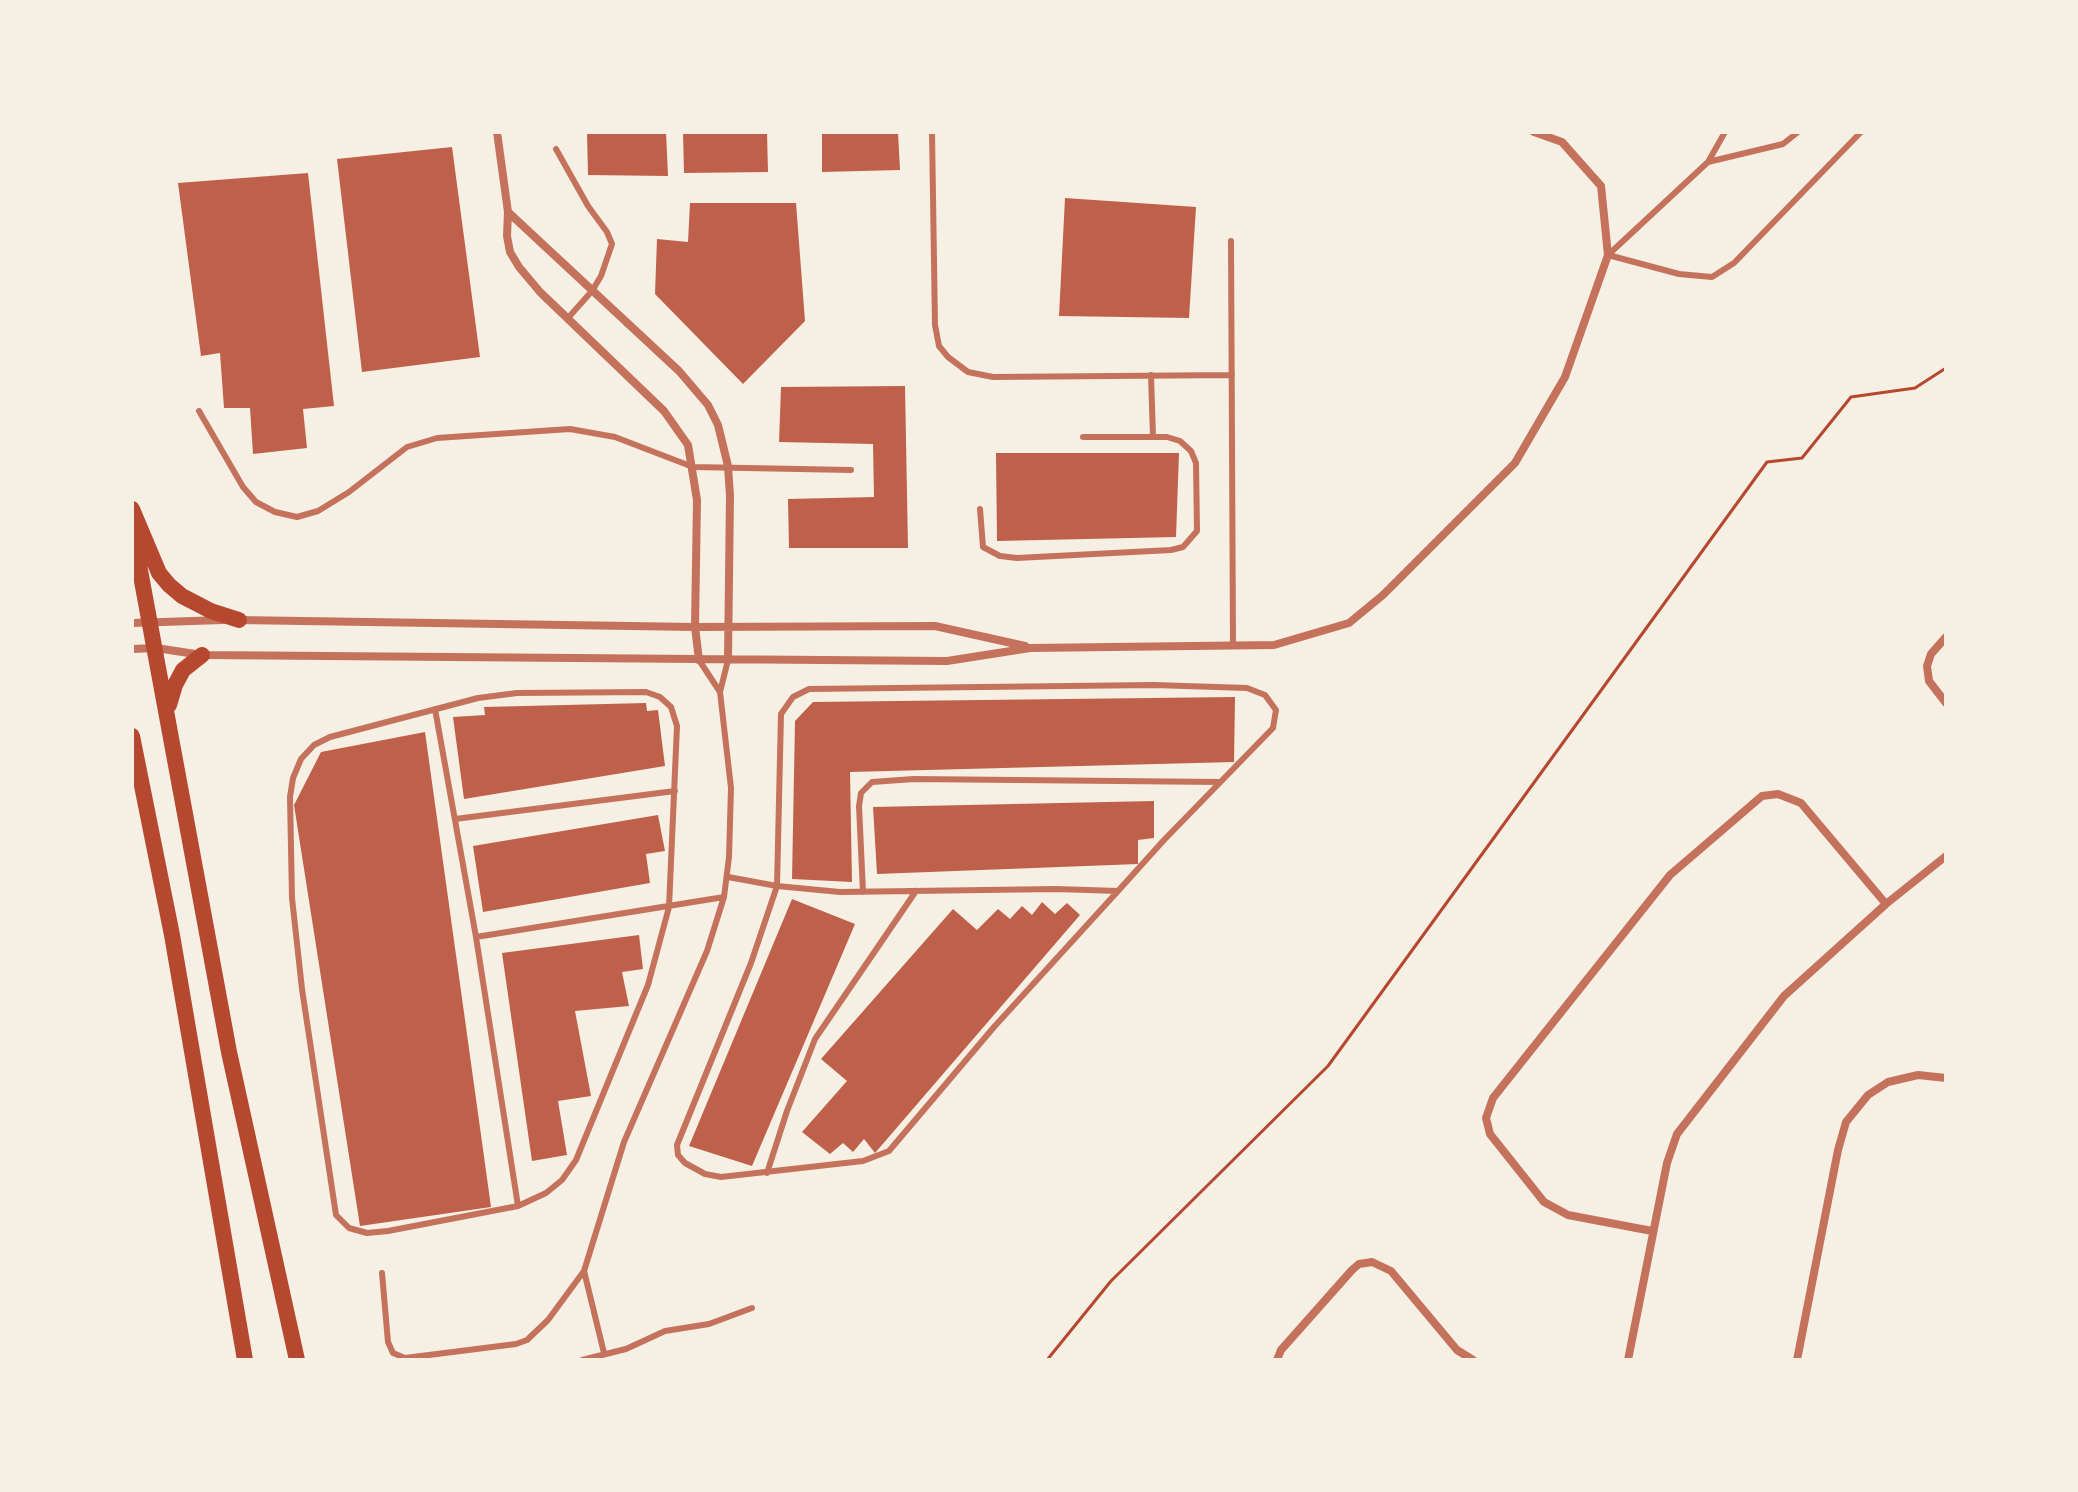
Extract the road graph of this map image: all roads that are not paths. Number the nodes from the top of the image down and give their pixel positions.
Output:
1 (497, 132) edge
2 (932, 132) edge
3 (1534, 132) edge
4 (1725, 132) edge
5 (1798, 132) edge
6 (1861, 132) edge
7 (556, 149) dead end
8 (1708, 162) junction
9 (508, 212) junction
10 (1231, 241) dead end
11 (1608, 255) junction
12 (592, 291) junction
13 (568, 318) junction
14 (1151, 375) junction
15 (1232, 375) junction
16 (199, 411) dead end
17 (1083, 437) dead end
18 (1153, 437) junction
19 (728, 466) junction
20 (693, 467) junction
21 (851, 470) dead end
22 (132, 509) edge
23 (980, 509) dead end
24 (132, 527) edge
25 (239, 620) junction
26 (132, 623) edge
27 (151, 623) junction
28 (727, 625) junction
29 (695, 627) junction
30 (1946, 637) edge
31 (1233, 645) junction
32 (156, 648) junction
33 (1030, 648) junction
34 (132, 649) edge
35 (202, 655) junction
36 (699, 660) junction
37 (728, 660) junction
38 (720, 692) junction
39 (1946, 703) edge
40 (168, 709) junction
41 (435, 709) junction
42 (132, 738) edge
43 (1220, 782) junction
44 (675, 791) junction
45 (455, 819) junction
46 (1946, 856) edge
47 (728, 877) junction
48 (777, 886) junction
49 (916, 891) junction
50 (1118, 891) junction
51 (863, 892) junction
52 (724, 897) junction
53 (1886, 904) junction
54 (669, 907) junction
55 (476, 937) junction
56 (1946, 1078) edge
57 (767, 1173) junction
58 (518, 1206) junction
59 (1652, 1231) junction
60 (584, 1271) junction
61 (382, 1273) dead end
62 (752, 1308) dead end
63 (604, 1353) junction
64 (1462, 1357) edge
65 (245, 1360) edge
66 (297, 1360) edge
67 (582, 1360) edge
68 (1277, 1360) edge
69 (1473, 1360) edge
70 (1628, 1360) edge
71 (1797, 1360) edge

1 - 9 street
2 - 14 lane
3 - 11 street
4 - 8 lane
5 - 8 lane
6 - 11 lane
7 - 12 lane
8 - 11 lane
9 - 12 street
9 - 13 street
10 - 15 lane
11 - 31 street
12 - 13 lane
12 - 19 street
13 - 20 street
14 - 15 lane
14 - 18 lane
15 - 31 lane
16 - 20 lane
17 - 18 lane
18 - 23 lane
19 - 20 lane
19 - 21 lane
19 - 28 street
20 - 29 street
22 - 25 main road
24 - 27 main road
25 - 27 street
25 - 29 street
26 - 27 street
27 - 32 main road
28 - 29 street
28 - 33 street
28 - 37 street
29 - 36 street
30 - 39 street
31 - 33 street
32 - 34 street
32 - 35 street
32 - 40 main road
33 - 37 street
35 - 36 street
35 - 40 main road
36 - 37 street
36 - 38 lane
37 - 38 lane
38 - 47 lane
40 - 66 main road
41 - 44 lane
41 - 45 lane
41 - 58 lane
42 - 65 main road
43 - 48 lane
43 - 50 lane
43 - 51 lane
44 - 45 lane
44 - 54 lane
45 - 55 lane
46 - 53 street
47 - 48 lane
47 - 52 lane
48 - 51 lane
48 - 57 lane
49 - 50 lane
49 - 51 lane
49 - 57 lane
50 - 57 lane
52 - 54 lane
52 - 60 lane
53 - 59 street
53 - 59 street
54 - 55 lane
54 - 58 lane
55 - 58 lane
56 - 71 street
59 - 70 street
60 - 61 lane
60 - 63 lane
62 - 63 lane
63 - 67 lane
64 - 68 street
64 - 69 street

